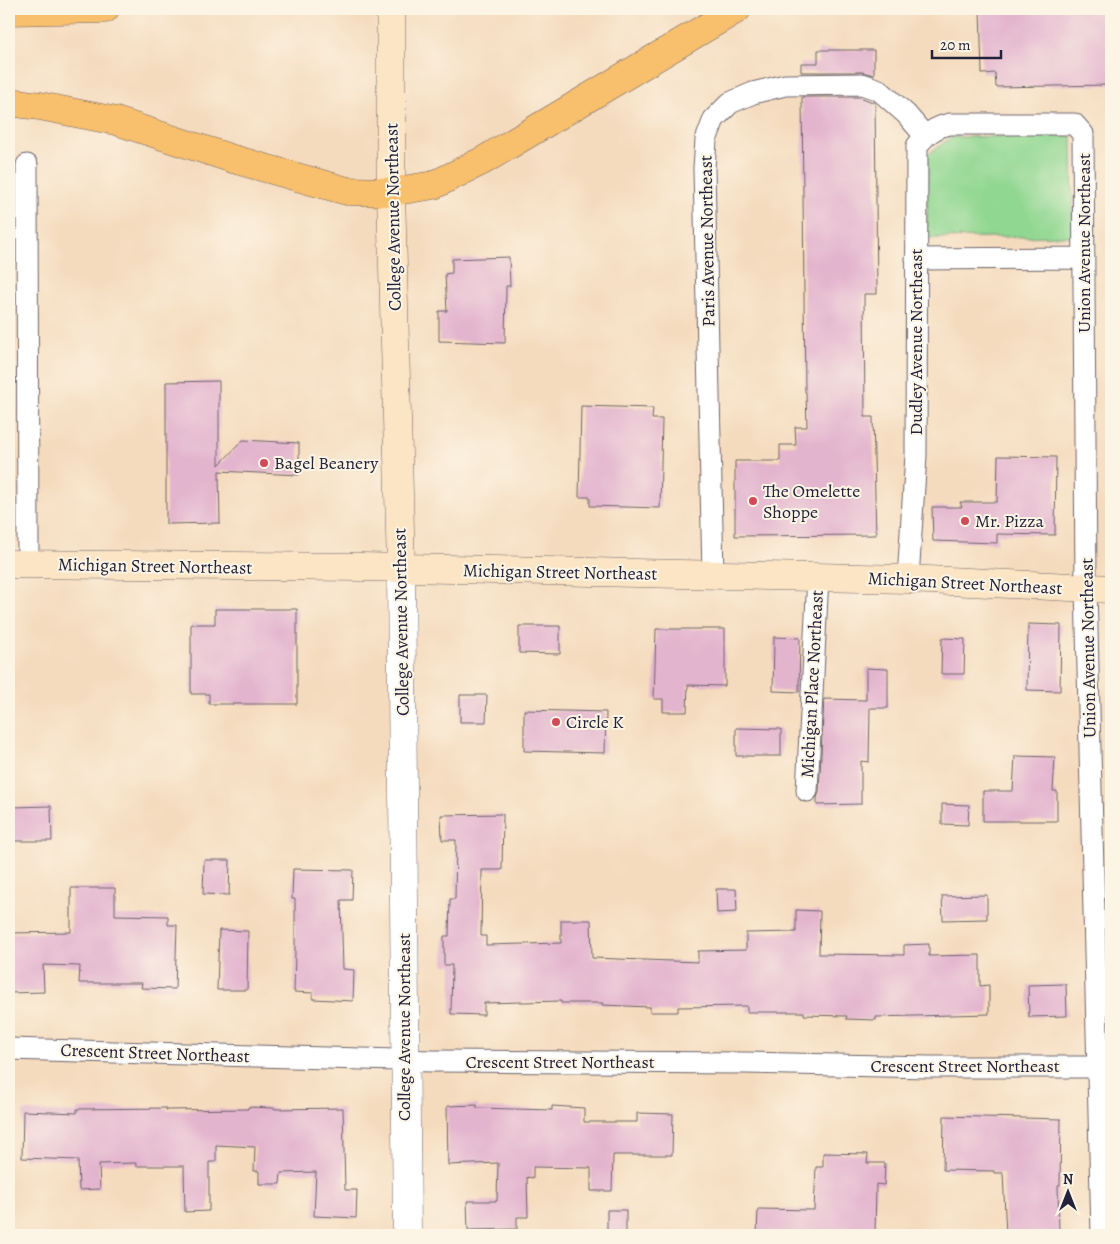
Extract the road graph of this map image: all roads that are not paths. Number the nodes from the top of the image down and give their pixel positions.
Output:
1 (105, 9) edge
2 (737, 9) edge
3 (9, 11) edge
4 (391, 17) edge
5 (9, 102) edge
6 (924, 136) junction
7 (27, 165) dead end
8 (391, 192) junction
9 (916, 258) junction
10 (1084, 258) junction
11 (18, 564) edge
12 (401, 568) junction
13 (713, 575) junction
14 (818, 577) junction
15 (908, 578) junction
16 (1098, 589) edge
17 (807, 792) dead end
18 (9, 1048) edge
19 (404, 1060) junction
20 (1105, 1067) edge
21 (407, 1235) edge
22 (1102, 1235) edge

1 - 3 highway
2 - 8 highway
4 - 8 main road, College Avenue Northeast
5 - 8 highway
6 - 9 street, Dudley Avenue Northeast
6 - 10 street, Union Avenue Northeast
6 - 13 street, Paris Avenue Northeast
7 - 11 street
8 - 12 main road, College Avenue Northeast
9 - 10 street
9 - 15 street, Dudley Avenue Northeast
10 - 16 street, Union Avenue Northeast
11 - 12 main road, Michigan Street Northeast
12 - 13 main road, Michigan Street Northeast
12 - 19 street, College Avenue Northeast
13 - 14 main road, Michigan Street Northeast
14 - 15 main road, Michigan Street Northeast
14 - 17 street, Michigan Place Northeast
15 - 16 main road, Michigan Street Northeast
16 - 20 street, Union Avenue Northeast
18 - 19 street, Crescent Street Northeast
19 - 20 street, Crescent Street Northeast
19 - 21 street, College Avenue Northeast
20 - 22 street, Union Avenue Northeast

